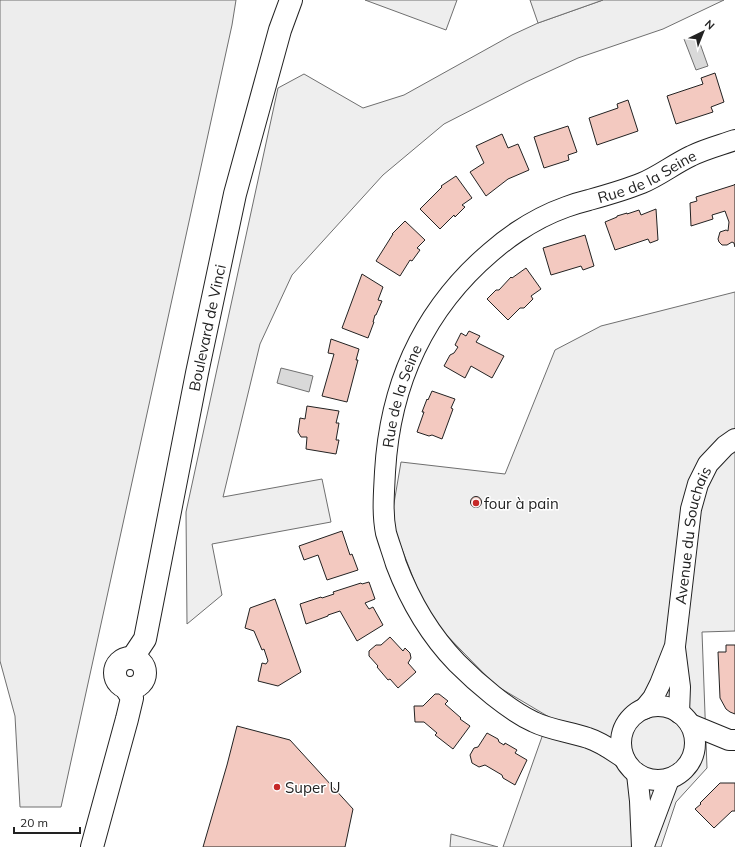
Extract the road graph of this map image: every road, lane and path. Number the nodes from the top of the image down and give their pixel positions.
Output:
1 (291, 0) edge
2 (735, 140) edge
3 (735, 439) edge
4 (675, 646) junction
5 (644, 709) junction
6 (685, 718) junction
7 (625, 726) junction
8 (590, 738) junction
9 (732, 740) edge
10 (624, 758) junction
11 (692, 759) junction
12 (637, 774) junction
13 (669, 779) junction
14 (92, 847) edge
15 (643, 847) edge

1 - 14 main road, Boulevard de Vinci
2 - 8 street, Rue de la Seine
3 - 4 street, Avenue du Souchais
4 - 5 street, Avenue du Souchais
4 - 6 street, Avenue du Souchais
5 - 6 street
5 - 7 street
6 - 9 street
6 - 11 street
7 - 8 street, Rue de la Seine
7 - 10 street
8 - 10 street, Rue de la Seine
9 - 11 street
10 - 12 street
11 - 13 street
12 - 13 street
12 - 15 street
13 - 15 street

